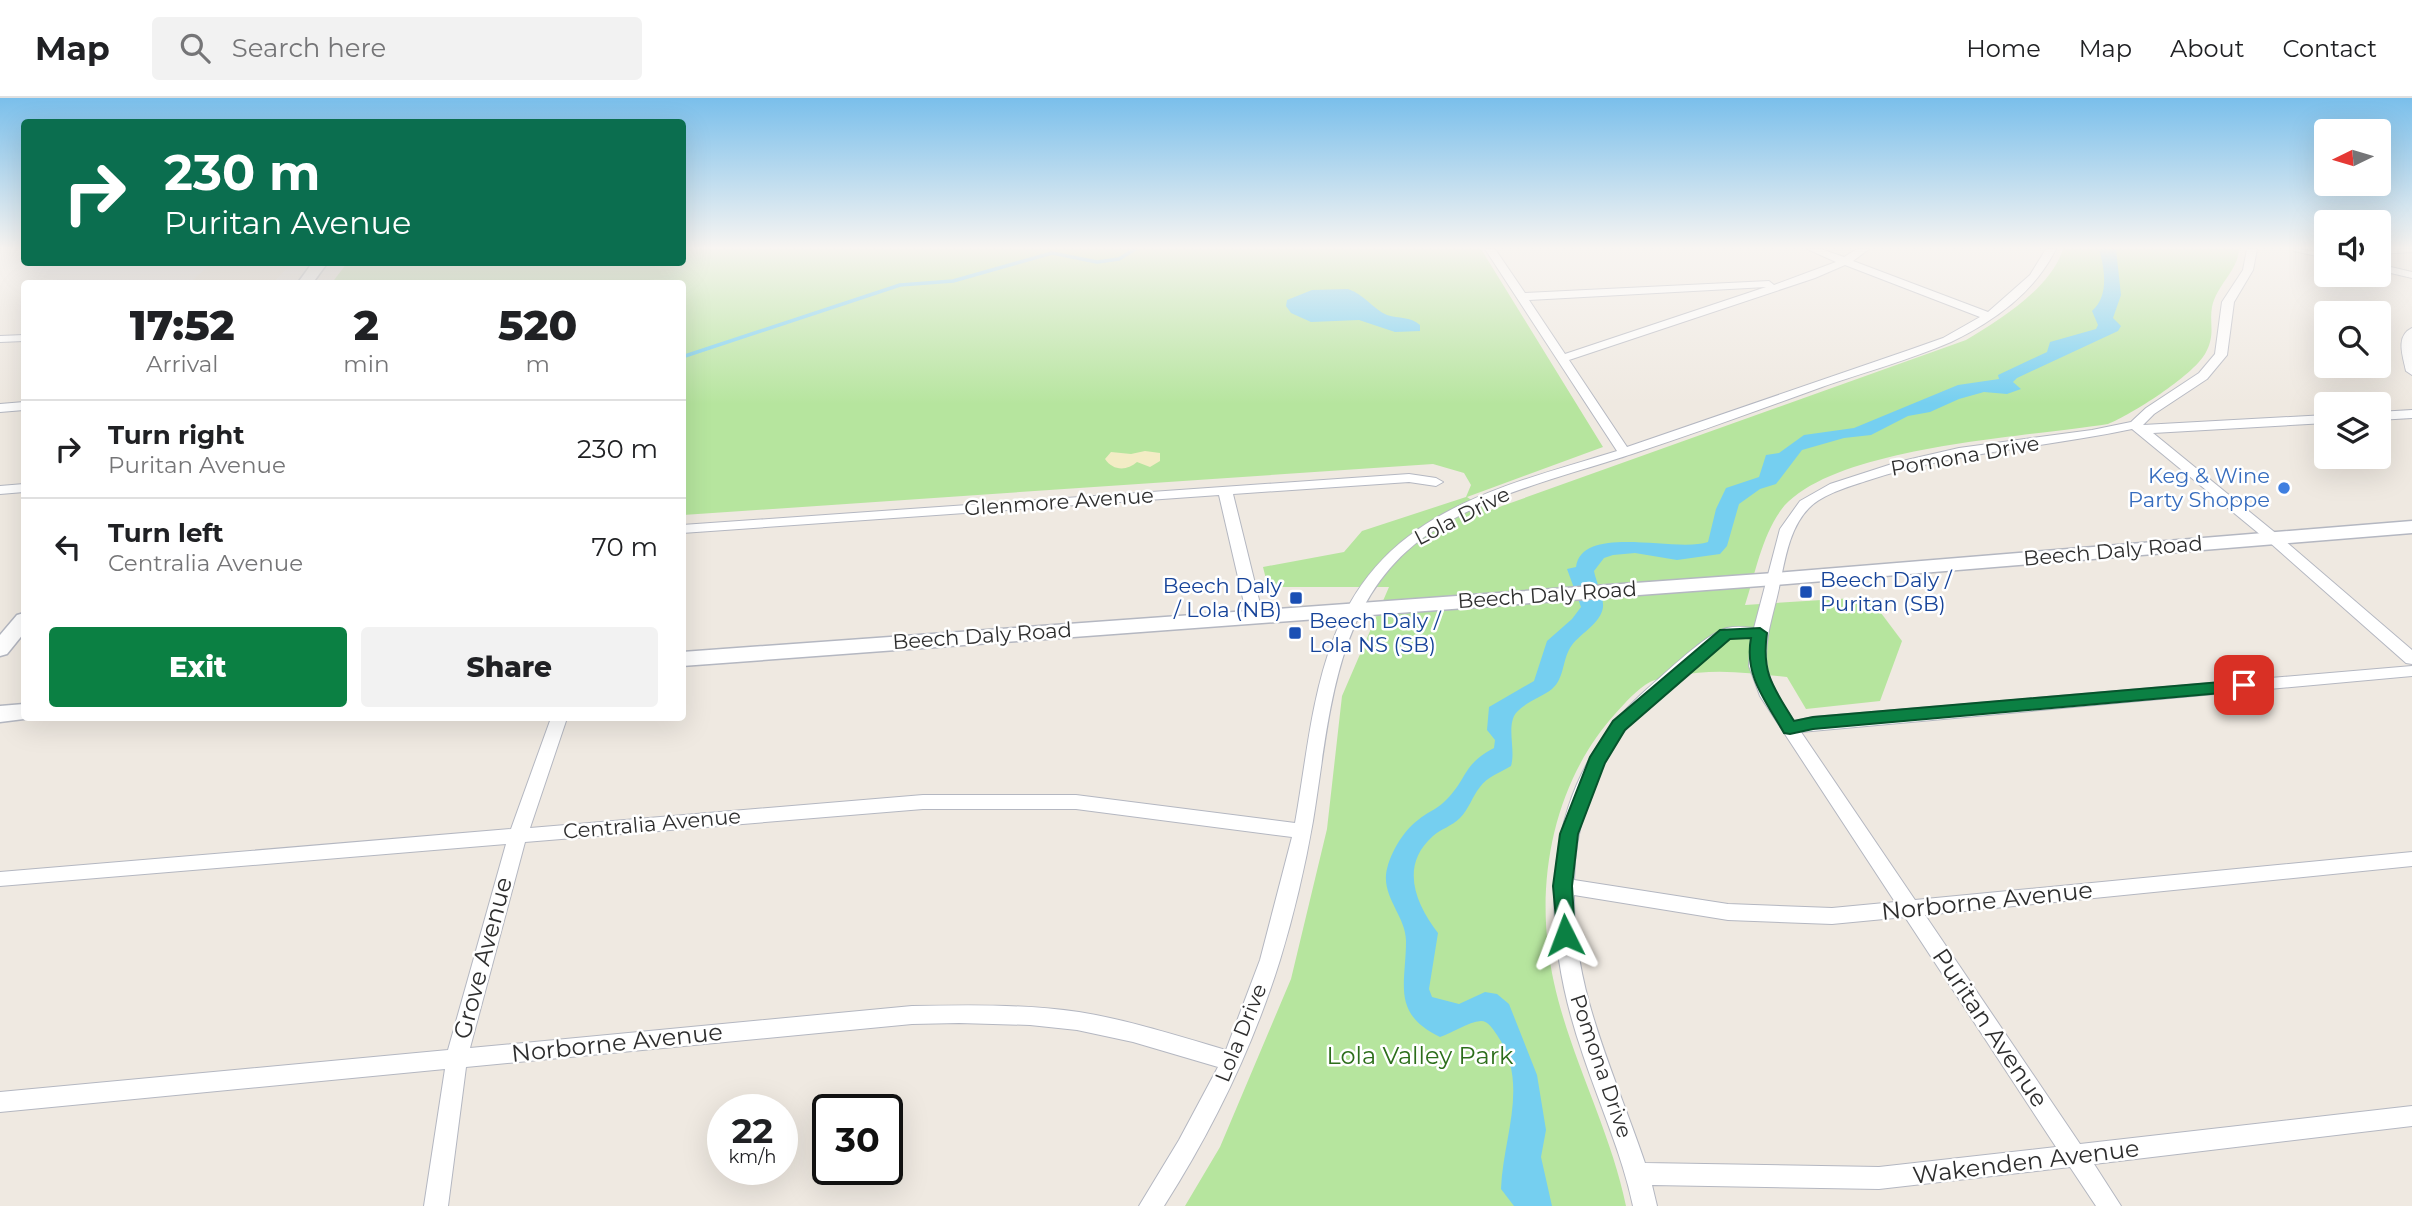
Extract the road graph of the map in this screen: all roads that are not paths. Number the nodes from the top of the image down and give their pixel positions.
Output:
1 (1523, 301) edge
2 (1736, 301) edge
3 (1948, 301) edge
4 (2007, 301) edge
5 (2229, 301) edge
6 (1989, 316) junction
7 (2412, 331) edge
8 (21, 338) edge
9 (0, 339) edge
10 (1561, 359) junction
11 (2412, 371) edge
12 (21, 406) edge
13 (0, 408) edge
14 (2412, 414) edge
15 (2391, 415) edge
16 (2314, 420) edge
17 (2139, 428) junction
18 (1624, 452) junction
19 (1436, 482) dead end
20 (21, 488) edge
21 (0, 490) edge
22 (1225, 490) junction
23 (2412, 527) edge
24 (686, 529) edge
25 (2273, 538) junction
26 (1774, 579) junction
27 (1354, 608) junction
28 (1255, 615) junction
29 (21, 624) edge
30 (1760, 633) junction
31 (0, 649) edge
32 (686, 659) edge
33 (2412, 659) edge
34 (2412, 671) edge
35 (21, 712) edge
36 (0, 714) edge
37 (558, 721) edge
38 (1790, 728) junction
39 (1303, 831) junction
40 (518, 835) junction
41 (2412, 859) edge
42 (0, 879) edge
43 (1563, 886) junction
44 (1911, 909) junction
45 (457, 1056) junction
46 (1230, 1062) junction
47 (0, 1102) edge
48 (2412, 1116) edge
49 (2076, 1157) junction
50 (1639, 1174) junction
51 (436, 1206) edge
52 (1151, 1206) edge
53 (1645, 1206) edge
54 (2109, 1206) edge

1 - 10 street
2 - 10 street
3 - 6 street
4 - 6 street, Lola Drive
5 - 17 street, Pomona Drive
6 - 18 street, Lola Drive
7 - 11 street
8 - 9 street
10 - 18 street
12 - 13 street
14 - 15 street
16 - 17 street
17 - 25 street
17 - 26 street, Pomona Drive
18 - 27 street, Lola Drive
19 - 22 street, Glenmore Avenue
20 - 21 street
22 - 24 street, Glenmore Avenue
22 - 28 street
23 - 25 main road, Beech Daly Road
25 - 26 main road, Beech Daly Road
25 - 33 street
26 - 27 main road, Beech Daly Road
26 - 30 street, Pomona Drive
27 - 28 main road, Beech Daly Road
27 - 39 street, Lola Drive
28 - 32 main road, Beech Daly Road
29 - 31 main road
30 - 38 street, Puritan Avenue
30 - 43 street, Pomona Drive
34 - 38 street
35 - 36 main road
37 - 40 street, Grove Avenue
38 - 44 street, Puritan Avenue
39 - 40 street, Centralia Avenue
39 - 46 street, Lola Drive
40 - 42 street, Centralia Avenue
40 - 45 street, Grove Avenue
41 - 44 street, Norborne Avenue
43 - 44 street, Norborne Avenue
43 - 50 street, Pomona Drive
44 - 49 street, Puritan Avenue
45 - 46 street, Norborne Avenue
45 - 47 street, Norborne Avenue
45 - 51 street, Grove Avenue
46 - 52 street, Lola Drive
48 - 49 street, Wakenden Avenue
49 - 50 street, Wakenden Avenue
49 - 54 street, Puritan Avenue
50 - 53 street, Pomona Drive

